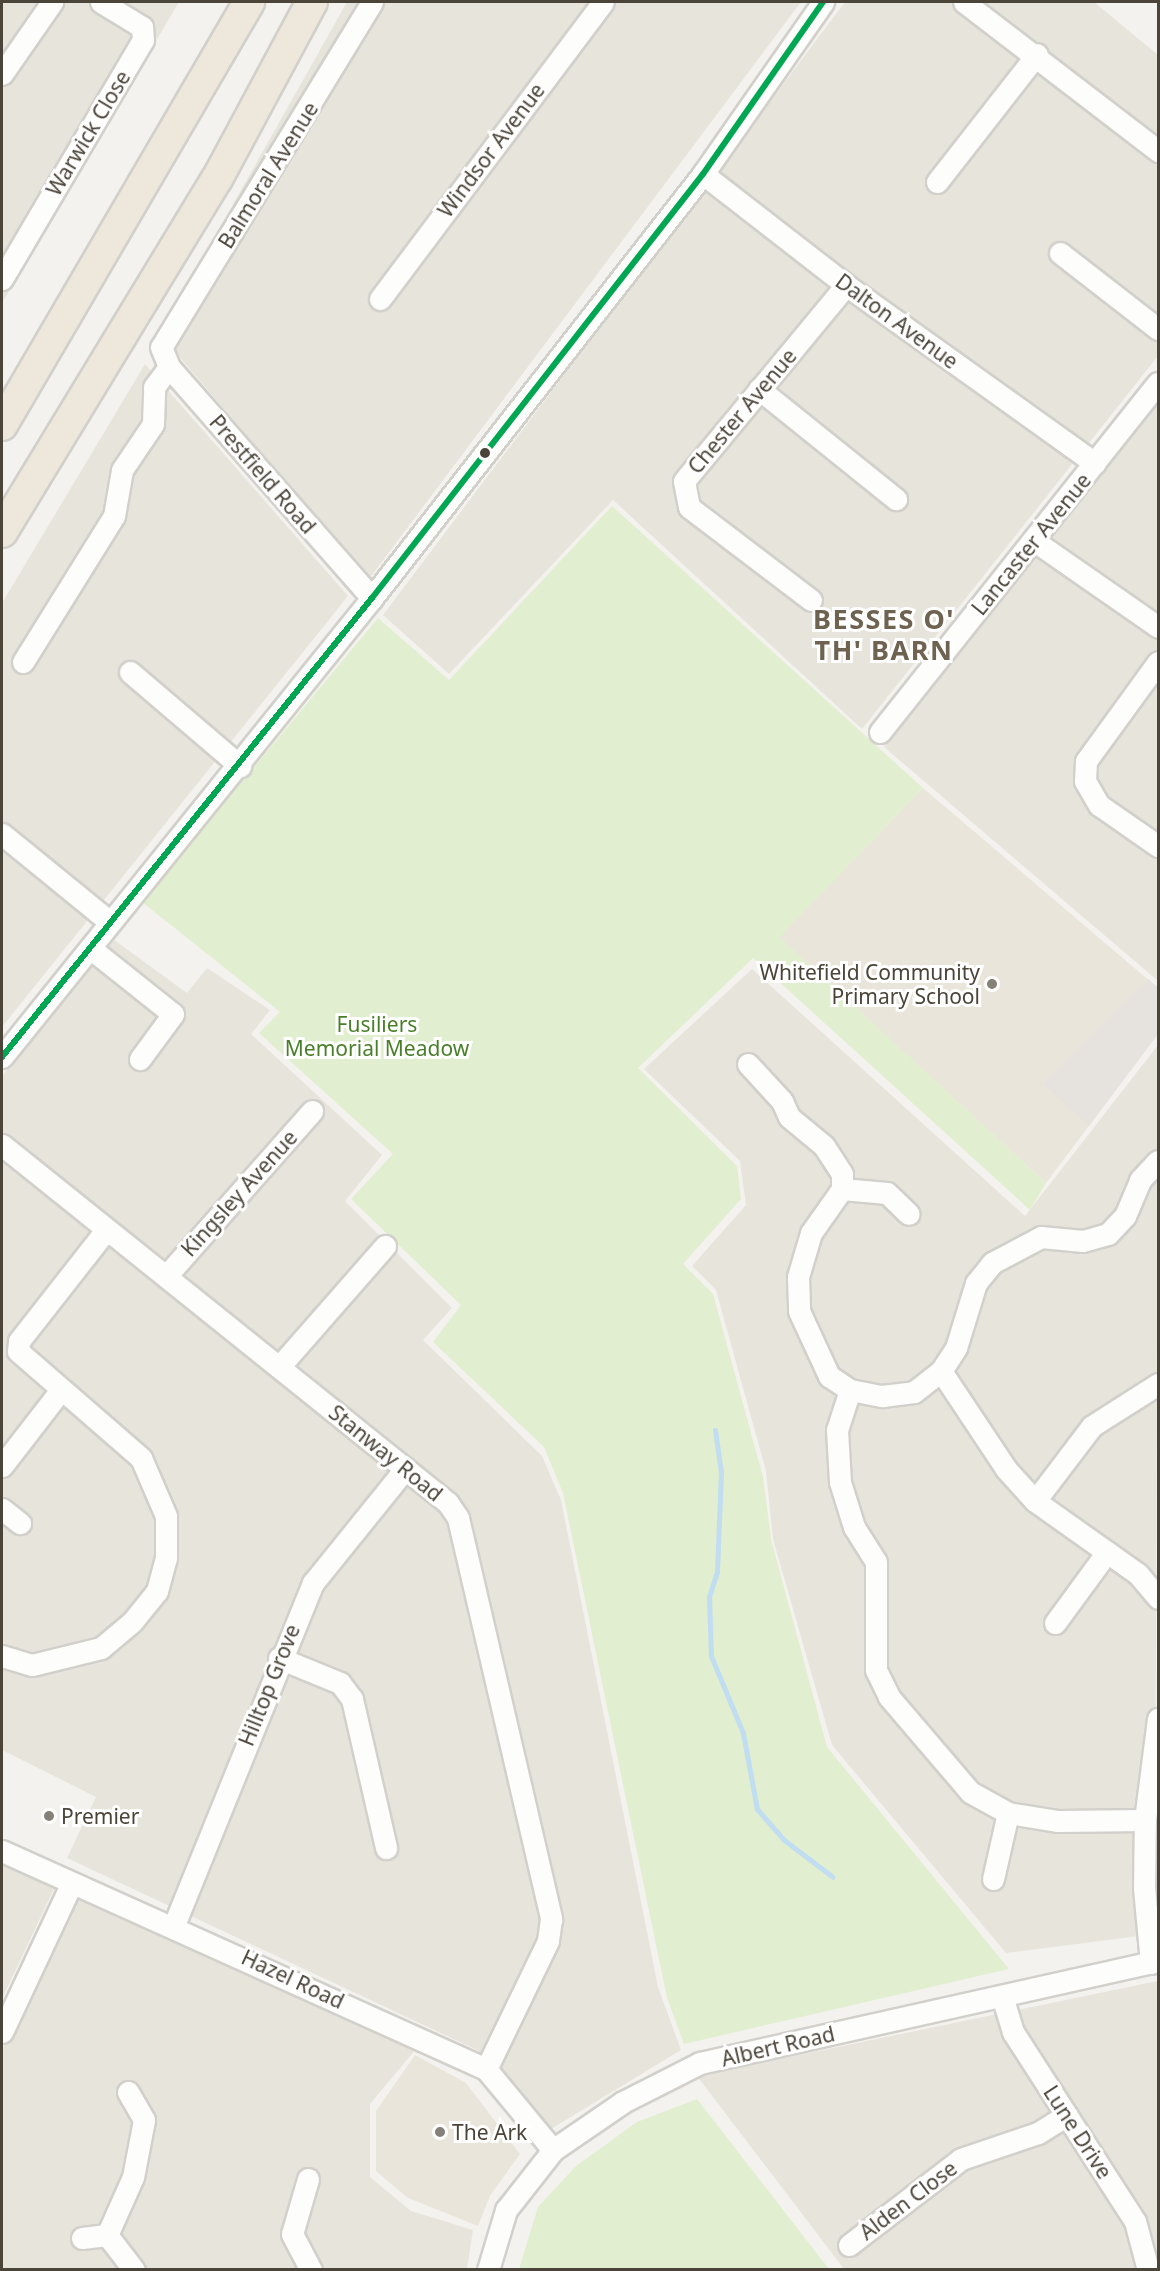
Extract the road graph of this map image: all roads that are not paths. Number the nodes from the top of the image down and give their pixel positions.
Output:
1 (52, 2) edge
2 (101, 2) edge
3 (249, 2) edge
4 (312, 2) edge
5 (372, 2) edge
6 (603, 2) edge
7 (823, 2) edge
8 (964, 2) edge
9 (1037, 54) junction
10 (2, 74) edge
11 (1158, 151) edge
12 (703, 174) junction
13 (937, 182) dead end
14 (1060, 253) dead end
15 (2, 279) edge
16 (846, 285) junction
17 (380, 299) dead end
18 (1158, 329) edge
19 (161, 347) joint
20 (169, 367) junction
21 (1158, 383) edge
22 (759, 389) junction
23 (2, 425) edge
24 (1095, 463) junction
25 (896, 499) dead end
26 (2, 532) edge
27 (1034, 540) junction
28 (372, 598) junction
29 (811, 600) dead end
30 (1158, 627) edge
31 (23, 662) dead end
32 (1158, 662) edge
33 (130, 672) dead end
34 (880, 732) dead end
35 (240, 766) junction
36 (2, 834) edge
37 (1158, 846) edge
38 (110, 922) junction
39 (90, 948) junction
40 (2, 1057) edge
41 (140, 1059) dead end
42 (748, 1064) dead end
43 (312, 1111) dead end
44 (2, 1145) edge
45 (1158, 1161) edge
46 (842, 1189) junction
47 (909, 1214) dead end
48 (106, 1230) junction
49 (385, 1246) dead end
50 (166, 1275) junction
51 (279, 1366) junction
52 (941, 1371) junction
53 (1158, 1384) edge
54 (850, 1390) junction
55 (60, 1391) junction
56 (2, 1466) edge
57 (405, 1468) junction
58 (1035, 1501) junction
59 (2, 1509) edge
60 (20, 1523) dead end
61 (1107, 1552) junction
62 (1156, 1591) edge
63 (1055, 1623) dead end
64 (2, 1656) edge
65 (279, 1658) junction
66 (1158, 1719) edge
67 (1008, 1813) junction
68 (1145, 1820) junction
69 (386, 1848) dead end
70 (2, 1851) edge
71 (993, 1879) dead end
72 (71, 1885) junction
73 (174, 1924) junction
74 (1155, 1962) edge
75 (1002, 1996) junction
76 (4, 2020) edge
77 (486, 2069) junction
78 (128, 2092) dead end
79 (1067, 2115) junction
80 (553, 2150) junction
81 (308, 2179) dead end
82 (107, 2235) junction
83 (82, 2238) dead end
84 (849, 2245) dead end
85 (134, 2270) edge
86 (311, 2270) edge
87 (488, 2270) edge
88 (1148, 2270) edge

1 - 10 street
2 - 15 street, Warwick Close
3 - 23 highway
4 - 26 highway
5 - 19 street, Balmoral Avenue
6 - 17 street, Windsor Avenue
7 - 12 street
8 - 9 street
9 - 11 street
9 - 13 street
12 - 16 street, Dalton Avenue
12 - 28 street
14 - 18 street
16 - 22 street, Chester Avenue
16 - 24 street, Dalton Avenue
19 - 20 street, Prestfield Road
20 - 28 street, Prestfield Road
20 - 31 street
21 - 24 street, Lancaster Avenue
22 - 25 street
22 - 29 street, Chester Avenue
24 - 27 street, Lancaster Avenue
27 - 30 street
27 - 34 street, Lancaster Avenue
28 - 35 street
32 - 37 street
33 - 35 street
35 - 38 street
36 - 38 street
38 - 39 street
39 - 40 street
39 - 41 street
42 - 46 street
43 - 50 street, Kingsley Avenue
44 - 48 street, Stanway Road
45 - 52 street
46 - 47 street
46 - 54 street
48 - 50 street, Stanway Road
48 - 55 street
49 - 51 street
50 - 51 street, Stanway Road
51 - 57 street, Stanway Road
52 - 54 street
52 - 58 street
53 - 58 street
54 - 67 street
55 - 56 street
55 - 64 street
57 - 65 street, Hilltop Grove
57 - 77 street, Stanway Road
58 - 61 street
59 - 60 street
61 - 62 street
61 - 63 street
65 - 69 street
65 - 73 street, Hilltop Grove
66 - 68 street
67 - 68 street
67 - 71 street
68 - 74 street
70 - 72 street, Hazel Road
72 - 73 street, Hazel Road
72 - 76 street
73 - 77 street, Hazel Road
74 - 75 street, Albert Road
75 - 79 street, Lune Drive
75 - 80 street, Albert Road
77 - 80 street, Hazel Road
78 - 82 street
79 - 84 street, Alden Close
79 - 88 street, Lune Drive
80 - 87 street, Albert Road
81 - 86 street
82 - 83 street
82 - 85 street

